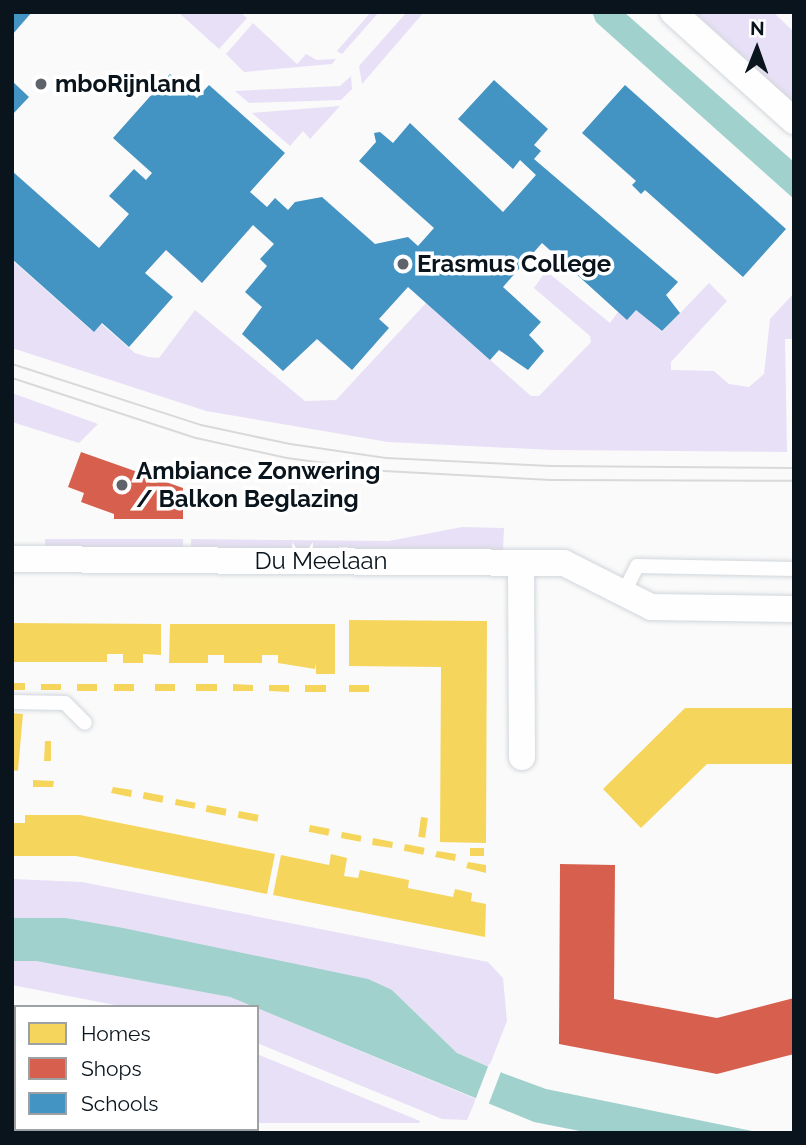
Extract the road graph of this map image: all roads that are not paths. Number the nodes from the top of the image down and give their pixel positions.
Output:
1 (673, 12) edge
2 (794, 121) edge
3 (12, 559) edge
4 (521, 564) junction
5 (794, 569) edge
6 (624, 592) junction
7 (794, 609) edge
8 (12, 702) edge
9 (86, 723) dead end
10 (522, 757) dead end

1 - 2 street
3 - 4 street, Du Meelaan
4 - 6 street, Du Meelaan
4 - 10 street
5 - 6 lane
6 - 7 street, Du Meelaan
8 - 9 lane

